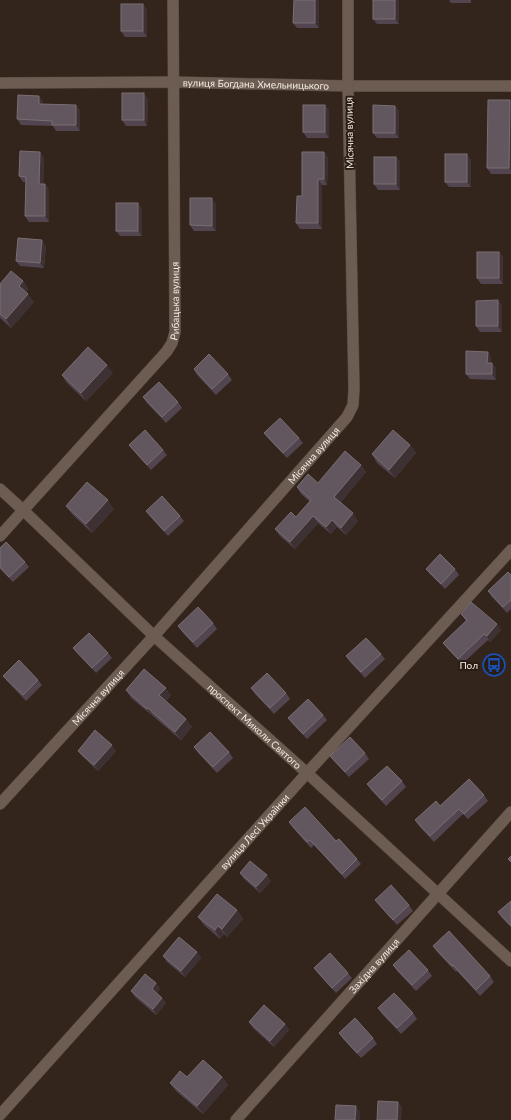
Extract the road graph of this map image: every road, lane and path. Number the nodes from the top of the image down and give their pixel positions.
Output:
1 (173, 0) edge
2 (348, 0) edge
3 (174, 82) junction
4 (0, 83) edge
5 (348, 86) junction
6 (511, 86) edge
7 (0, 488) edge
8 (24, 510) junction
9 (0, 536) edge
10 (511, 550) edge
11 (154, 636) junction
12 (307, 773) junction
13 (0, 804) edge
14 (511, 812) edge
15 (437, 894) junction
16 (511, 961) edge
17 (0, 1116) edge
18 (236, 1120) edge

1 - 3 street, Рибацька вулиця
2 - 5 street, Місячна вулиця
3 - 4 street, вулиця Богдана Хмельницького
3 - 5 street, вулиця Богдана Хмельницького
3 - 8 street, Рибацька вулиця
5 - 6 street, вулиця Богдана Хмельницького
5 - 11 street, Місячна вулиця
7 - 8 street, проспект Миколи Святого
8 - 9 street, Рибацька вулиця
8 - 11 street, проспект Миколи Святого
10 - 12 street, вулиця Лесі Українки
11 - 12 street, проспект Миколи Святого
11 - 13 street, Місячна вулиця
12 - 15 street, проспект Миколи Святого
12 - 17 street, вулиця Лесі Українки
14 - 15 street, Західна вулиця
15 - 16 street, проспект Миколи Святого
15 - 18 street, Західна вулиця

